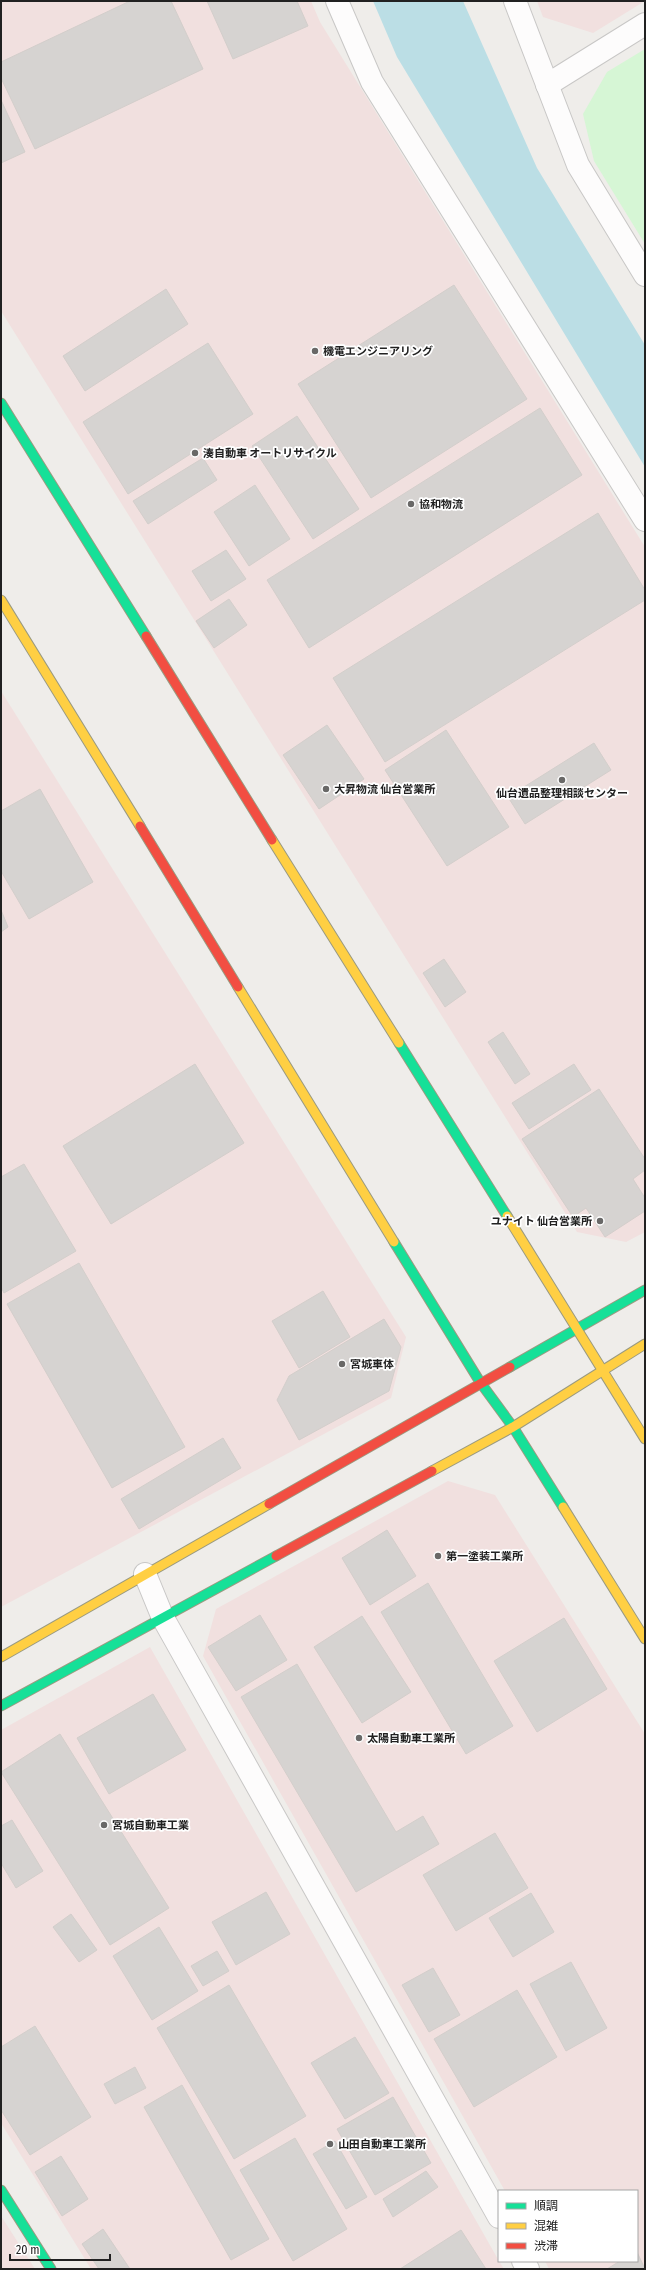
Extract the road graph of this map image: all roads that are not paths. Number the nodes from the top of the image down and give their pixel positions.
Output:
1 (338, 1) edge
2 (514, 1) edge
3 (645, 24) edge
4 (547, 85) junction
5 (645, 275) edge
6 (1, 404) edge
7 (645, 520) edge
8 (1, 600) edge
9 (645, 1290) edge
10 (576, 1328) junction
11 (645, 1344) edge
12 (603, 1370) junction
13 (480, 1382) junction
14 (513, 1427) junction
15 (645, 1439) edge
16 (146, 1574) junction
17 (163, 1618) junction
18 (645, 1639) edge
19 (1, 1657) edge
20 (1, 1706) edge
21 (1, 2190) edge
22 (498, 2215) edge
23 (51, 2269) edge

1 - 7 street
2 - 4 street
3 - 4 street
4 - 5 street
6 - 10 street
8 - 13 street
9 - 10 street
10 - 12 street
10 - 13 street
11 - 12 street
12 - 14 street
12 - 15 street
13 - 14 street
13 - 16 street
14 - 17 street
14 - 18 street
16 - 17 street
16 - 19 street
17 - 20 street
17 - 22 street
21 - 23 street

